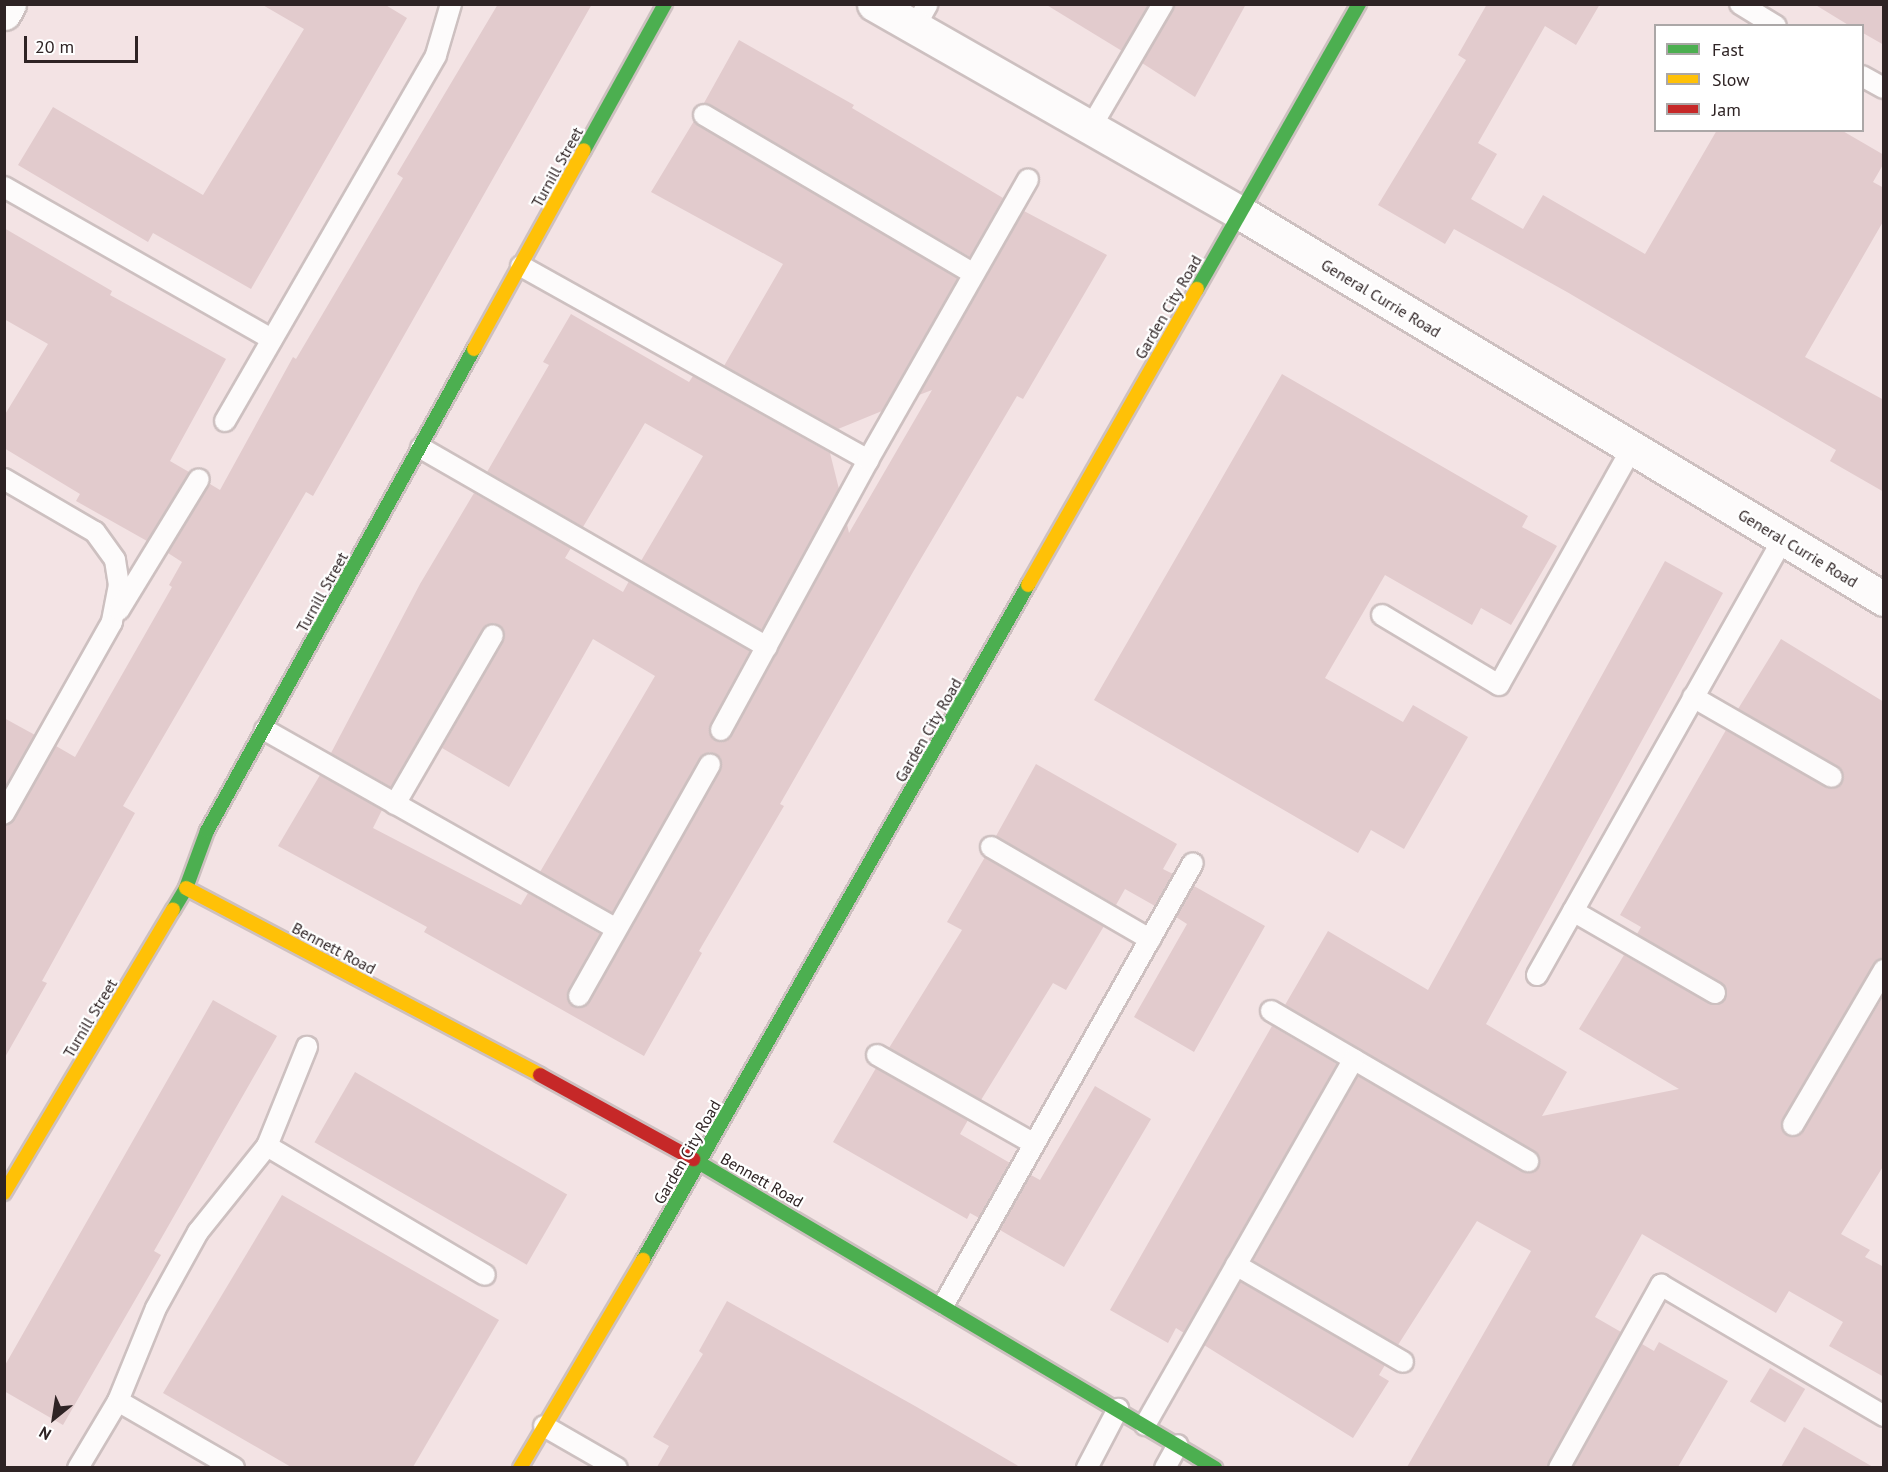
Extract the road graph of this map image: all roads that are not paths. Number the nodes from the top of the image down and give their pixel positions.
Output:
1 (9, 4) edge
2 (451, 4) edge
3 (665, 4) edge
4 (874, 4) edge
5 (1163, 4) edge
6 (1359, 4) edge
7 (1740, 4) edge
8 (4, 13) edge
9 (921, 16) edge
10 (1773, 24) edge
11 (1864, 77) edge
12 (1884, 88) edge
13 (704, 115) dead end
14 (1091, 128) junction
15 (1028, 179) dead end
16 (4, 187) edge
17 (1241, 213) junction
18 (521, 266) junction
19 (974, 274) junction
20 (272, 339) junction
21 (225, 421) dead end
22 (421, 448) junction
23 (1631, 450) junction
24 (868, 460) junction
25 (4, 479) edge
26 (199, 479) dead end
27 (1783, 539) junction
28 (1884, 599) edge
29 (1382, 615) dead end
30 (112, 622) junction
31 (492, 635) dead end
32 (767, 647) junction
33 (1693, 697) junction
34 (265, 730) junction
35 (721, 730) dead end
36 (710, 764) dead end
37 (1832, 777) dead end
38 (395, 804) junction
39 (4, 813) edge
40 (991, 847) dead end
41 (1193, 863) dead end
42 (186, 888) junction
43 (1573, 911) junction
44 (615, 928) junction
45 (1150, 939) junction
46 (1884, 970) edge
47 (1537, 975) dead end
48 (1715, 993) dead end
49 (579, 996) dead end
50 (1270, 1011) dead end
51 (307, 1047) dead end
52 (877, 1055) dead end
53 (1354, 1059) junction
54 (1793, 1125) dead end
55 (1034, 1144) junction
56 (267, 1146) junction
57 (1528, 1161) dead end
58 (700, 1163) junction
59 (4, 1193) edge
60 (1236, 1264) junction
61 (485, 1275) dead end
62 (944, 1304) junction
63 (1403, 1362) dead end
64 (118, 1401) junction
65 (1119, 1409) junction
66 (1884, 1416) edge
67 (1145, 1425) junction
68 (544, 1426) junction
69 (1178, 1445) junction
70 (78, 1467) edge
71 (234, 1467) edge
72 (520, 1467) edge
73 (617, 1467) edge
74 (1087, 1467) edge
75 (1166, 1467) edge
76 (1215, 1467) edge
77 (1559, 1467) edge

1 - 8 street
2 - 20 lane
3 - 18 street, Turnill Street
4 - 9 street, General Currie Road
5 - 14 lane
6 - 17 street, Garden City Road
7 - 10 lane
9 - 14 street, General Currie Road
11 - 12 lane
13 - 19 lane
14 - 17 street, General Currie Road
15 - 19 lane
16 - 20 lane
17 - 23 street, General Currie Road
17 - 58 street, Garden City Road
18 - 22 street, Turnill Street
18 - 24 lane
19 - 24 lane
20 - 21 lane
22 - 32 lane
22 - 34 street, Turnill Street
23 - 27 street, General Currie Road
23 - 29 lane
24 - 32 lane
25 - 30 lane
26 - 30 lane
27 - 28 street, General Currie Road
27 - 33 lane
30 - 39 lane
31 - 38 lane
32 - 35 lane
33 - 37 lane
33 - 43 lane
34 - 38 lane
34 - 42 street, Turnill Street
36 - 44 lane
38 - 44 lane
40 - 45 lane
41 - 45 lane
42 - 58 street, Bennett Road
42 - 59 street, Turnill Street
43 - 47 lane
43 - 48 lane
44 - 49 lane
45 - 55 lane
46 - 54 lane
50 - 53 lane
51 - 56 lane
52 - 55 lane
53 - 57 lane
53 - 60 lane
55 - 62 lane
56 - 61 lane
56 - 64 lane
58 - 62 street, Bennett Road
58 - 68 street, Garden City Road
60 - 63 lane
60 - 67 lane
62 - 65 street, Bennett Road
64 - 70 lane
64 - 71 lane
65 - 67 street, Bennett Road
65 - 74 lane
66 - 77 lane
67 - 69 street, Bennett Road
68 - 72 street, Garden City Road
68 - 73 lane
69 - 75 lane
69 - 76 street, Bennett Road

